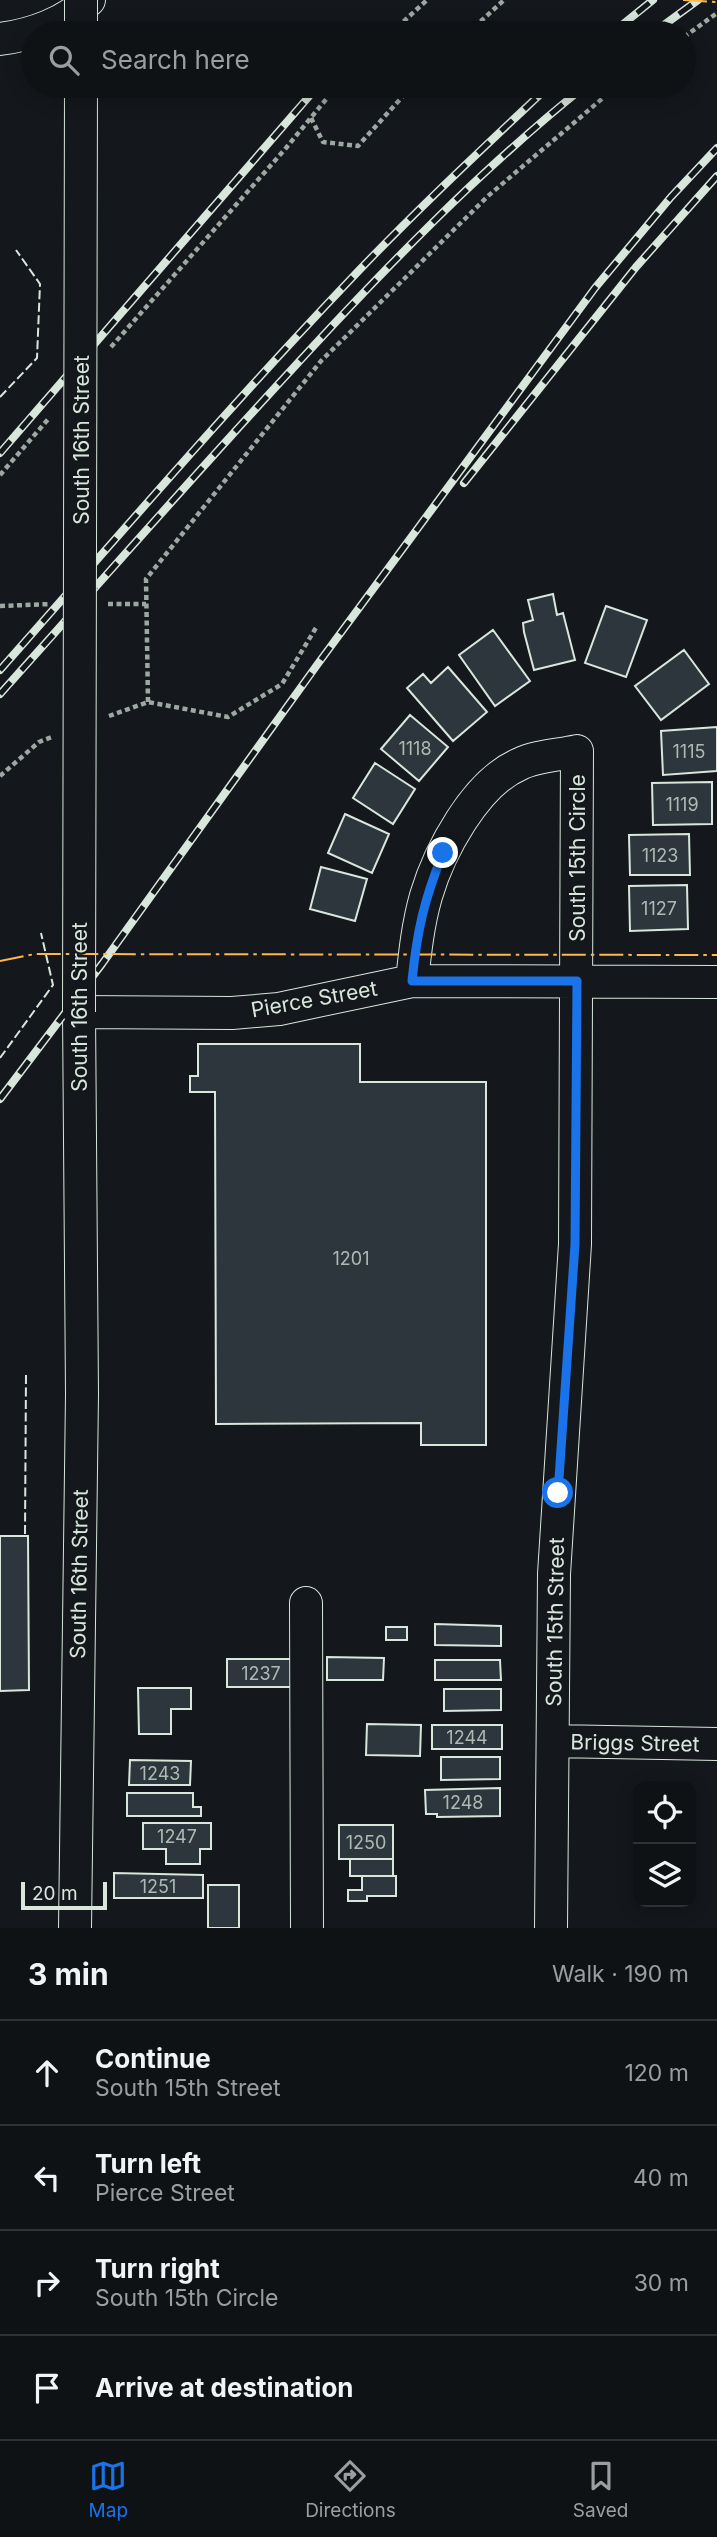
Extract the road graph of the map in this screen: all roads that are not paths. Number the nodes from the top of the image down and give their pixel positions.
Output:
1 (81, 0) edge
2 (89, 0) edge
3 (57, 21) edge
4 (81, 21) edge
5 (21, 36) edge
6 (0, 38) edge
7 (81, 98) edge
8 (412, 981) junction
9 (577, 981) junction
10 (717, 982) edge
11 (79, 1012) junction
12 (306, 1603) dead end
13 (553, 1741) junction
14 (717, 1744) edge
15 (75, 1928) edge
16 (307, 1928) edge
17 (551, 1928) edge

1 - 4 street, bridge
2 - 3 street
5 - 6 street
7 - 11 street, South 16th Street, bridge
8 - 9 street, Pierce Street
8 - 9 street, South 15th Circle
8 - 11 street, Pierce Street
9 - 10 street, Pierce Street
9 - 13 street, South 15th Street
11 - 15 street, South 16th Street
12 - 16 street
13 - 14 street, Briggs Street
13 - 17 street, South 15th Street

